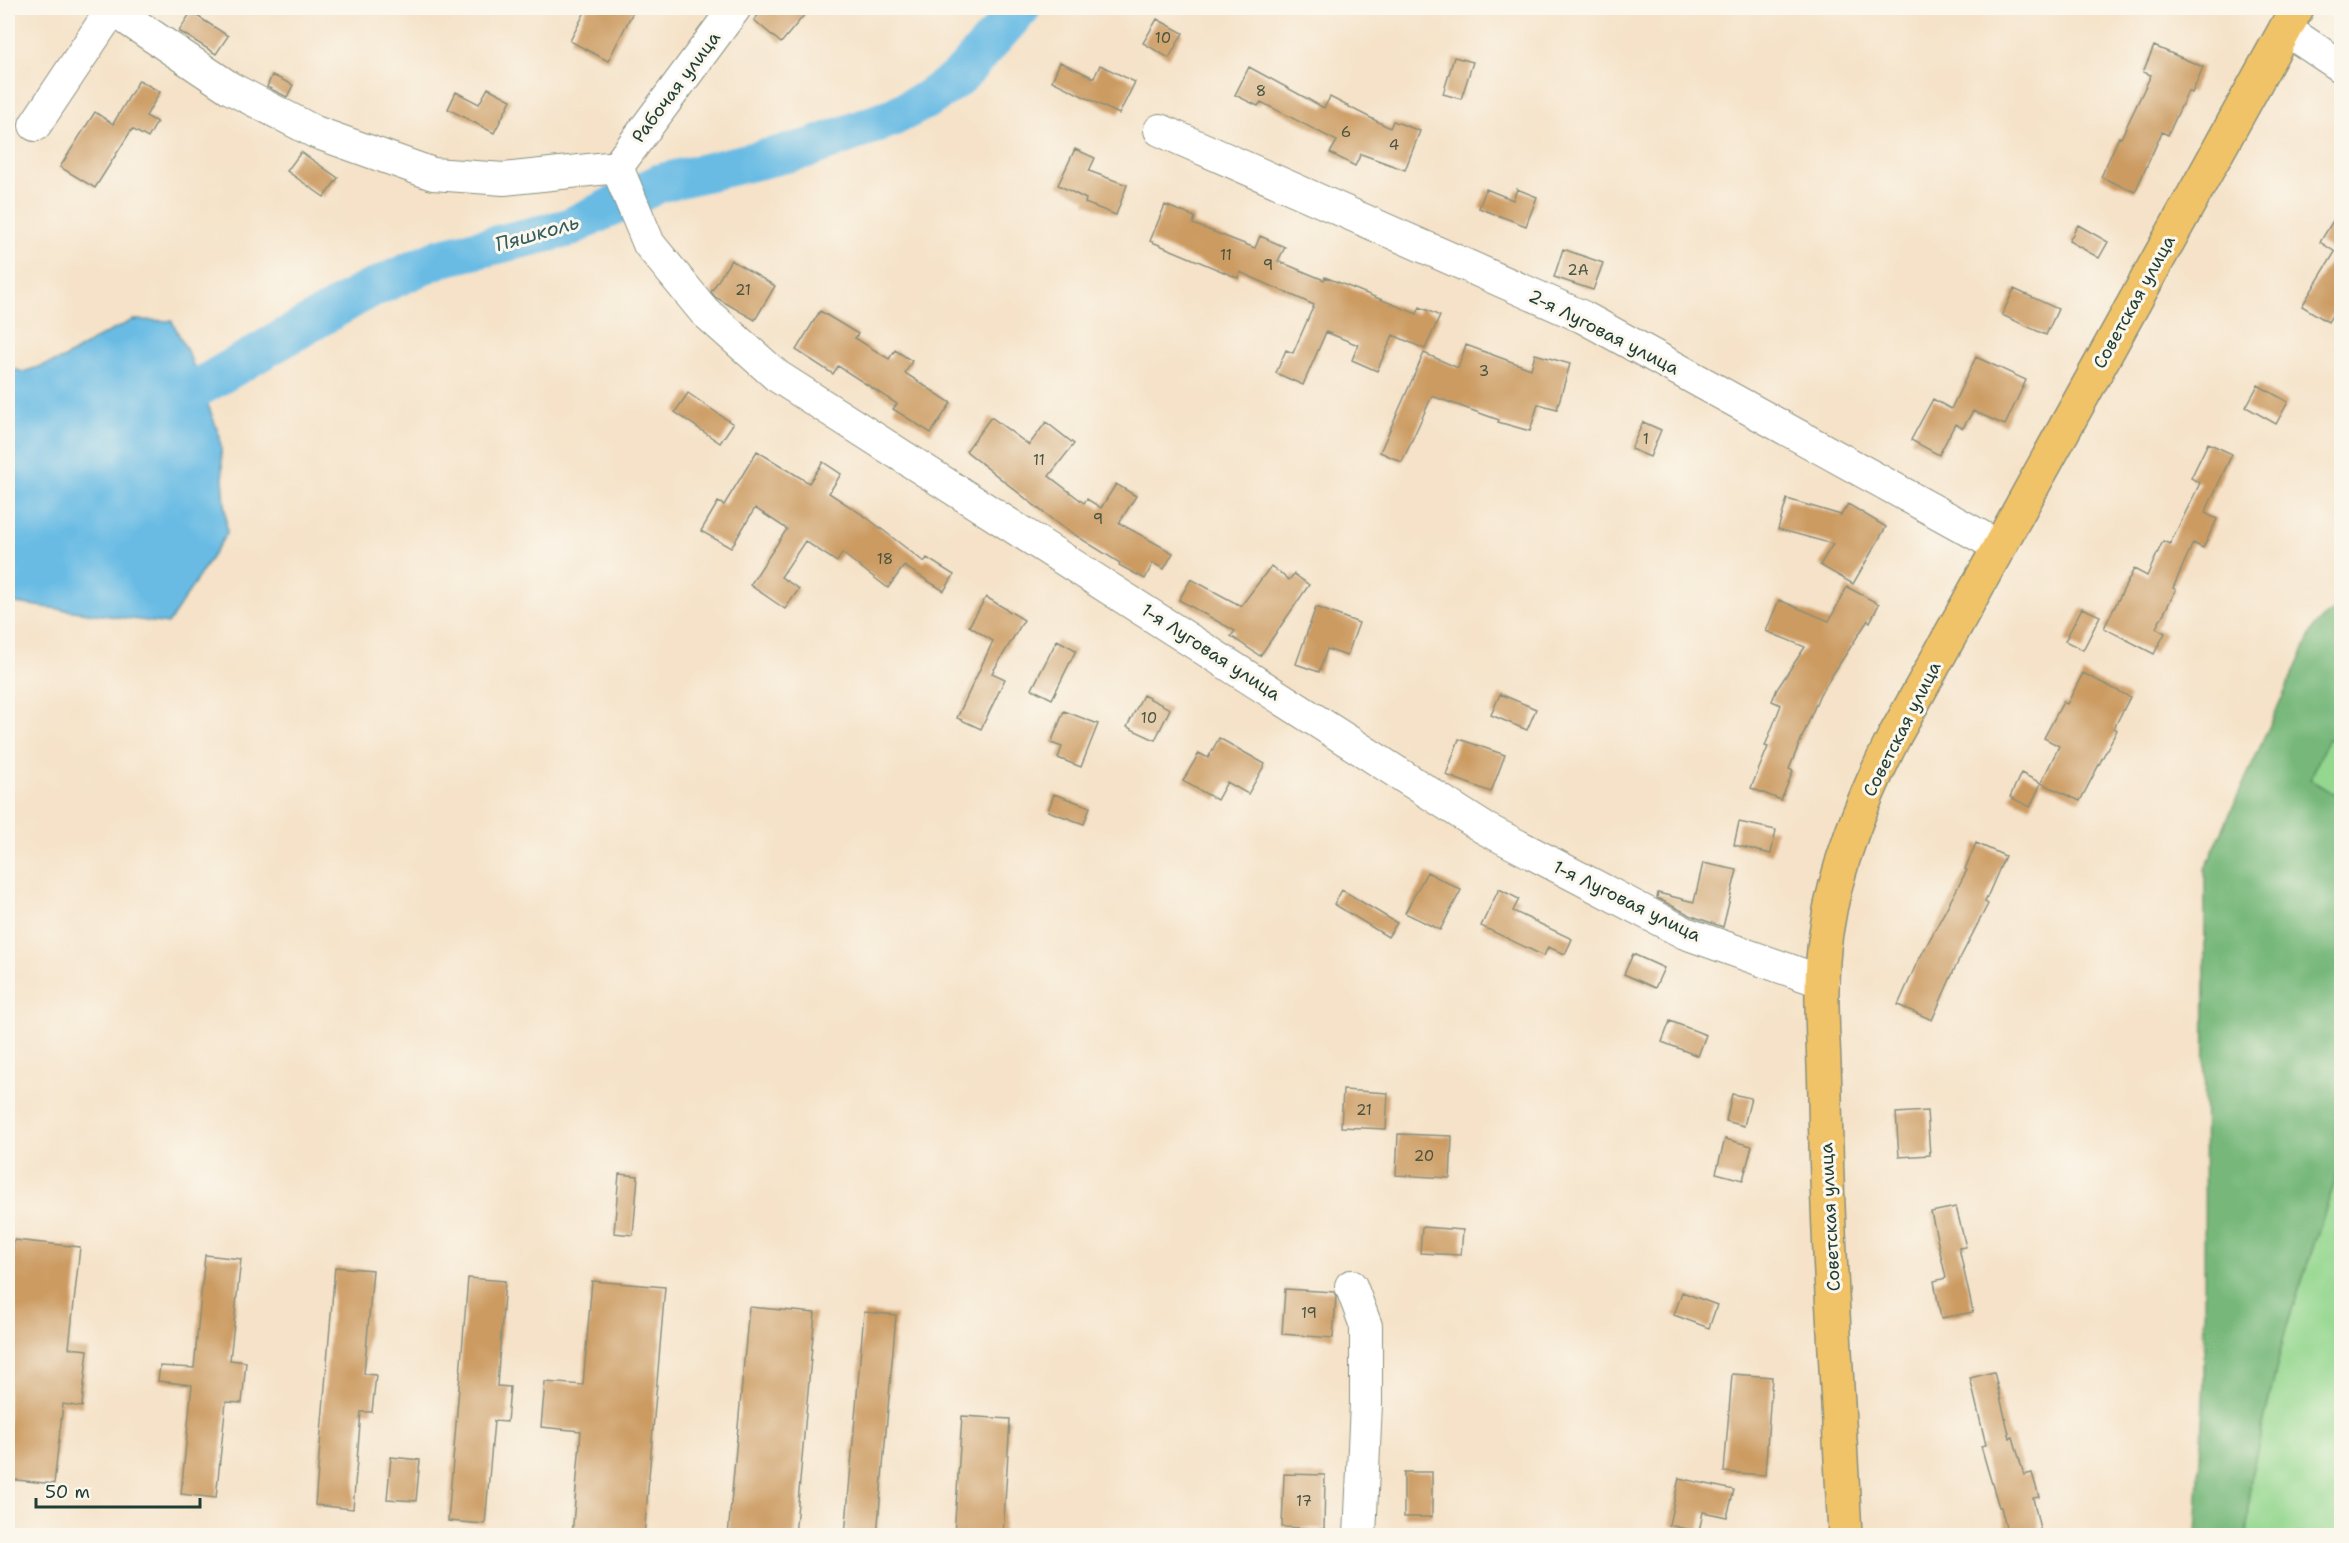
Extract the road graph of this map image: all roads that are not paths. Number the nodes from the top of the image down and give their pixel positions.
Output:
1 (112, 8) edge
2 (735, 8) edge
3 (2291, 18) edge
4 (2342, 67) edge
5 (35, 125) dead end
6 (1160, 130) dead end
7 (616, 167) junction
8 (2000, 547) junction
9 (1823, 982) junction
10 (1351, 1286) dead end
11 (1360, 1536) edge
12 (1845, 1536) edge

1 - 5 street
1 - 7 street
2 - 7 street, Рабочая улица
3 - 4 street
3 - 8 main road, Советская улица
6 - 8 street, 2-я Луговая улица
7 - 9 street, 1-я Луговая улица
8 - 9 main road, Советская улица
9 - 12 main road, Советская улица
10 - 11 street

